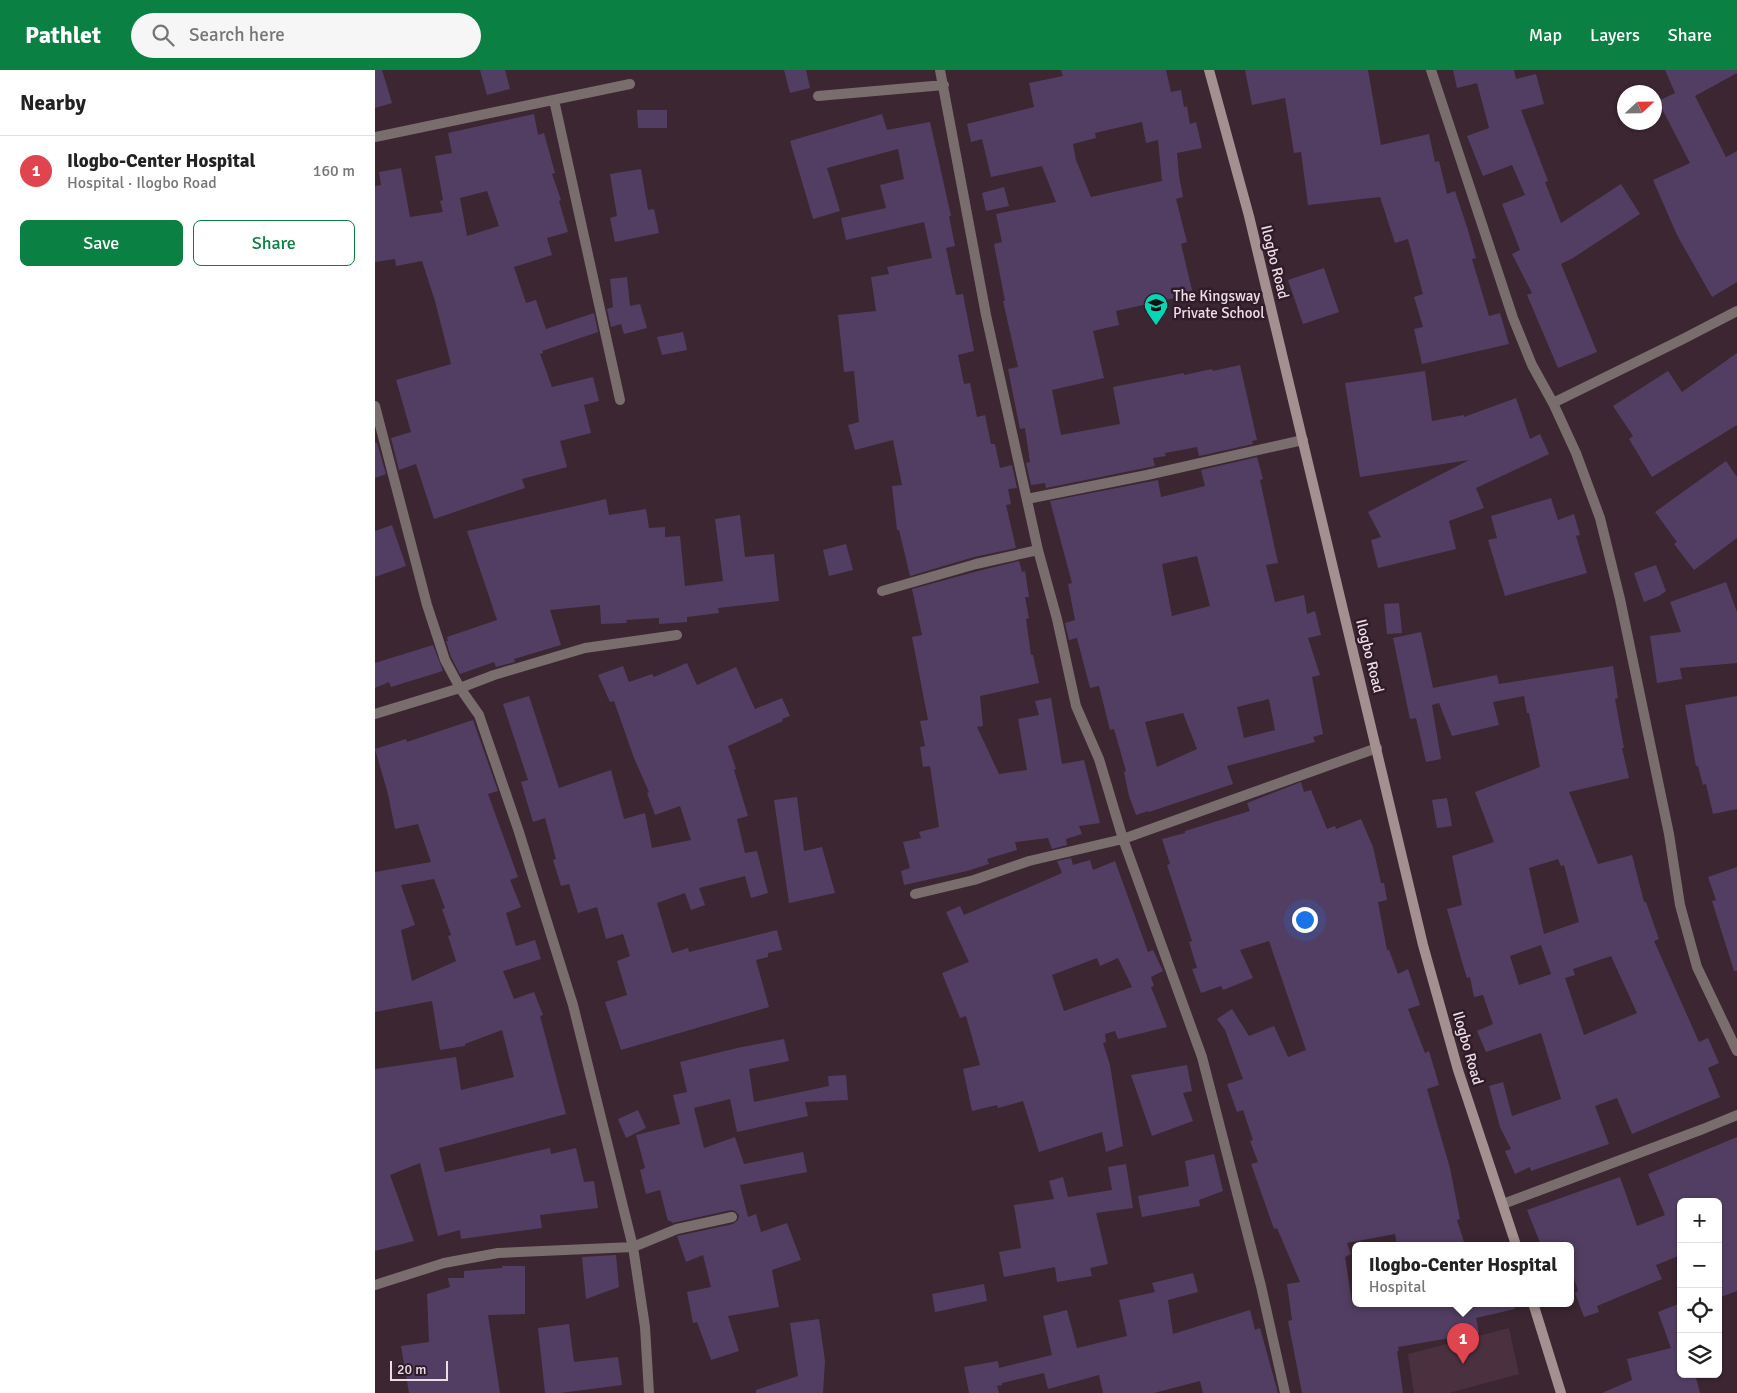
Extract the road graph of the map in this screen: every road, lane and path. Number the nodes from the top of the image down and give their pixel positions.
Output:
1 (940, 70) edge
2 (1209, 70) edge
3 (1431, 70) edge
4 (630, 84) dead end
5 (944, 85) junction
6 (818, 96) dead end
7 (553, 100) junction
8 (375, 137) edge
9 (1737, 311) edge
10 (620, 400) dead end
11 (1553, 403) junction
12 (375, 406) edge
13 (1303, 440) junction
14 (1027, 499) junction
15 (1038, 550) junction
16 (882, 591) dead end
17 (677, 635) dead end
18 (460, 688) junction
19 (375, 714) edge
20 (1377, 748) junction
21 (1123, 839) junction
22 (915, 894) dead end
23 (1737, 1051) edge
24 (1737, 1114) edge
25 (1503, 1204) junction
26 (732, 1217) dead end
27 (1514, 1242) edge
28 (633, 1247) junction
29 (375, 1285) edge
30 (1534, 1307) edge
31 (649, 1393) edge
32 (1285, 1393) edge
33 (1561, 1393) edge

1 - 5 street
2 - 13 main road, Ilogbo Road
3 - 11 street
4 - 7 street
5 - 6 street
5 - 14 street
7 - 8 street
7 - 10 street
9 - 11 street
11 - 23 street
12 - 18 street
13 - 14 street
13 - 20 main road, Ilogbo Road
14 - 15 street
15 - 16 street
15 - 21 street
17 - 18 street
18 - 19 street
18 - 28 street
20 - 21 street
20 - 25 main road, Ilogbo Road
21 - 22 street
21 - 32 street
24 - 25 street
25 - 27 main road, Ilogbo Road
26 - 28 street
28 - 29 street
28 - 31 street
30 - 33 main road

